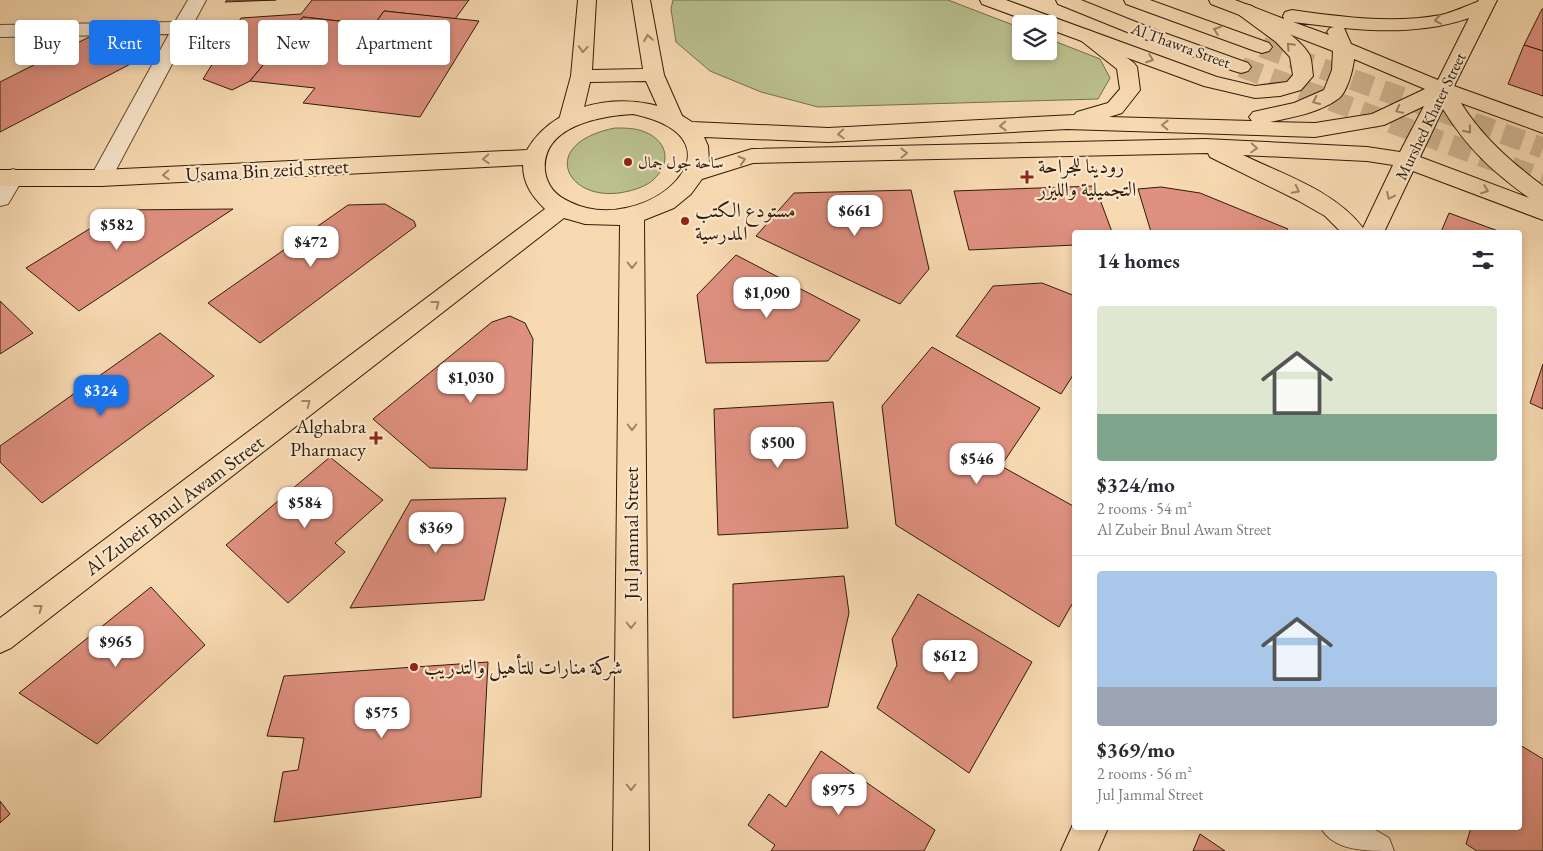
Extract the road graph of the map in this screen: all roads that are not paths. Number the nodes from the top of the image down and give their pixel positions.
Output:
1 (197, 0) edge
2 (587, 0) edge
3 (989, 0) edge
4 (1032, 0) edge
5 (1065, 0) edge
6 (1133, 0) edge
7 (1218, 0) edge
8 (1306, 0) edge
9 (642, 1) edge
10 (1486, 3) edge
11 (1245, 10) junction
12 (185, 16) edge
13 (1332, 22) junction
14 (0, 31) edge
15 (1149, 34) junction
16 (1084, 35) junction
17 (1262, 47) tunnel mouth
18 (1344, 48) junction
19 (1241, 67) tunnel mouth
20 (654, 75) junction
21 (581, 76) junction
22 (1442, 89) junction
23 (570, 120) junction
24 (1067, 122) junction
25 (680, 124) junction
26 (1543, 126) edge
27 (1210, 136) junction
28 (535, 157) junction
29 (1407, 160) junction
30 (695, 174) junction
31 (7, 177) edge
32 (101, 178) junction
33 (1543, 197) edge
34 (0, 198) edge
35 (562, 208) junction
36 (1543, 212) edge
37 (632, 216) junction
38 (1352, 230) edge
39 (1374, 230) edge
40 (0, 637) edge
41 (1089, 830) edge
42 (1342, 830) edge
43 (631, 851) edge
44 (1079, 851) edge
45 (1376, 851) edge

1 - 12 street
2 -> 21 main road
3 - 16 main road
4 - 15 main road
5 - 15 main road, Al Thawra Street
17 -> 6 main road, Al Thawra Street
7 - 11 main road
8 - 13 main road
20 -> 9 main road
10 -> 13 main road
10 - 22 main road, Murshed Khater Street
11 - 13 main road
16 -> 11 main road
11 - 18 main road
12 - 14 street
12 - 32 street
13 - 18 main road
15 - 19 main road, Al Thawra Street
16 - 24 main road
18 - 22 main road
18 -> 27 main road
20 - 21 main road
20 - 25 main road
21 - 23 main road
22 - 26 main road
22 -> 27 main road
22 - 29 main road, Murshed Khater Street
22 -> 33 main road
23 - 25 main road
23 - 28 main road
24 -> 25 main road
27 -> 24 main road
25 - 30 main road
27 -> 29 main road
30 -> 27 main road
27 -> 38 main road
28 -> 32 main road, Usama Bin zeid street
28 - 35 main road
29 -> 36 main road
29 -> 39 main road, Murshed Khater Street
30 - 37 main road
31 - 32 main road, Usama Bin zeid street
31 - 34 street
35 - 37 main road
40 -> 35 main road, Al Zubeir Bnul Awam Street
37 -> 43 main road, Jul Jammal Street
41 - 44 main road
42 - 45 street

